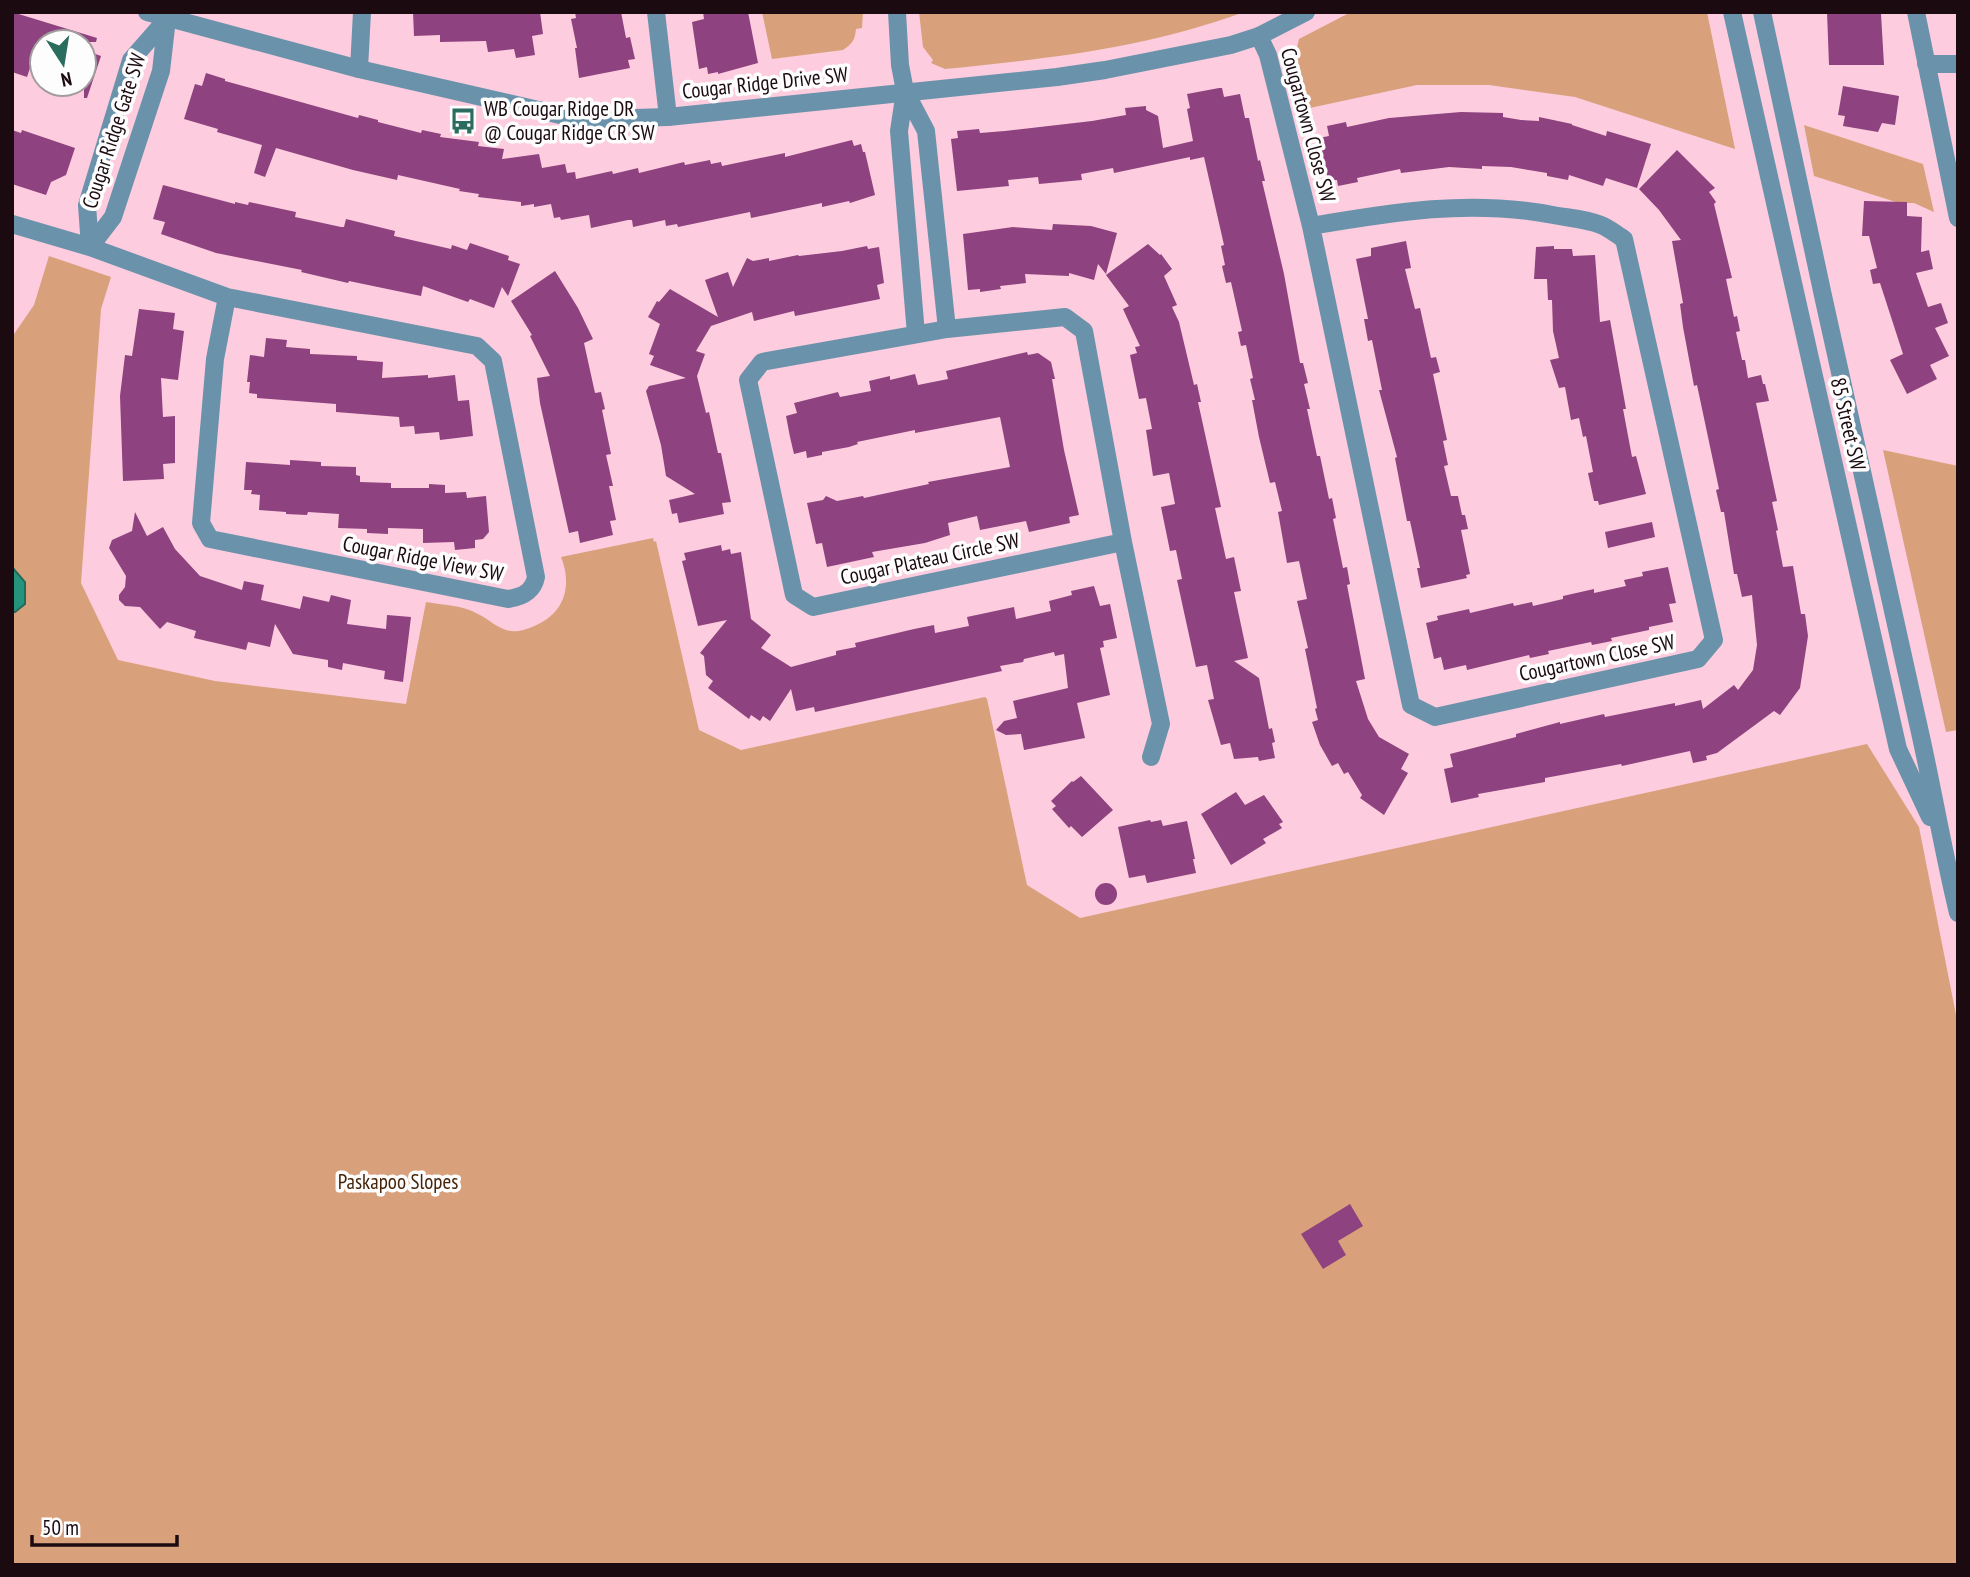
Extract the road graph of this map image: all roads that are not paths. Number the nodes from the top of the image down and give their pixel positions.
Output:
1 (147, 12) edge
2 (362, 12) edge
3 (656, 12) edge
4 (897, 12) edge
5 (1306, 12) edge
6 (1732, 12) edge
7 (1762, 12) edge
8 (1916, 12) edge
9 (167, 19) junction
10 (1259, 36) junction
11 (1926, 64) junction
12 (1958, 64) edge
13 (359, 69) junction
14 (905, 91) junction
15 (668, 117) junction
16 (1958, 218) edge
17 (12, 224) edge
18 (1311, 226) junction
19 (90, 247) junction
20 (227, 297) junction
21 (947, 329) junction
22 (916, 334) junction
23 (1123, 541) junction
24 (1151, 757) dead end
25 (1940, 839) junction
26 (1958, 914) edge

1 - 9 street, Cougar Ridge Drive SW
2 - 13 street
3 - 15 street
4 - 14 street
5 - 10 street, Cougar Ridge Drive SW
6 - 25 street, 85 Street SW
7 - 25 street, 85 Street SW
8 - 11 street
9 - 13 street, Cougar Ridge Drive SW
9 - 19 street, Cougar Ridge Gate SW
9 - 19 street, Cougar Ridge Gate SW
10 - 14 street, Cougar Ridge Drive SW
10 - 18 street, Cougartown Close SW
11 - 12 street
11 - 16 street
13 - 15 street, Cougar Ridge Drive SW
14 - 15 street, Cougar Ridge Drive SW
14 - 21 street
14 - 22 street
17 - 19 street, Cougar Ridge View SW
18 - 18 street, Cougartown Close SW
19 - 20 street, Cougar Ridge View SW
20 - 20 street, Cougar Ridge View SW
21 - 22 street, Cougar Plateau Circle SW
21 - 23 street, Cougar Plateau Circle SW
22 - 23 street, Cougar Plateau Circle SW
23 - 24 street
25 - 26 street, 85 Street SW

